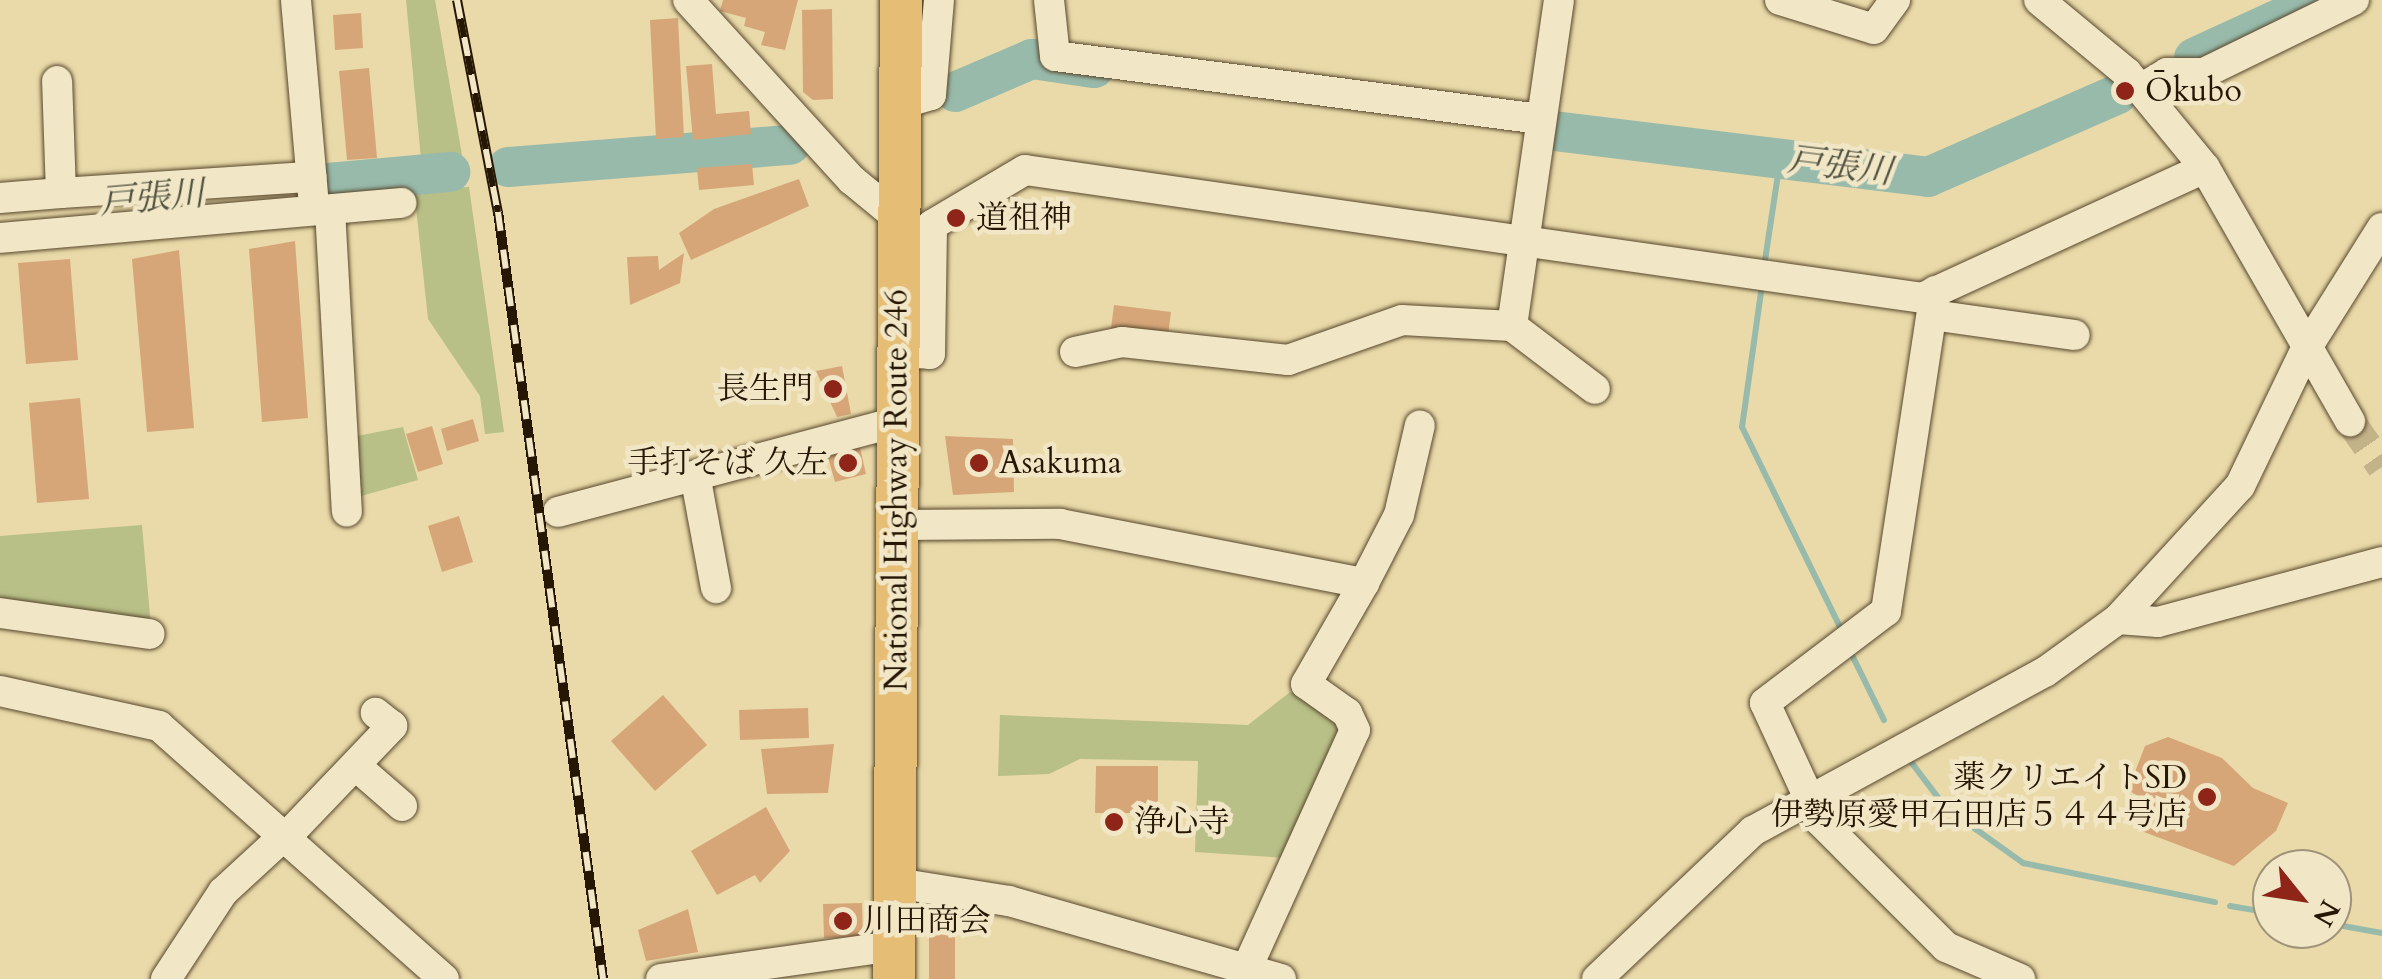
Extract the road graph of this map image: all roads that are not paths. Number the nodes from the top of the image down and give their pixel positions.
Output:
1 (296, 0) edge
2 (688, 0) edge
3 (901, 0) edge
4 (939, 0) edge
5 (1049, 0) edge
6 (1559, 0) edge
7 (1780, 0) edge
8 (1894, 0) edge
9 (2039, 0) edge
10 (2354, 0) edge
11 (2075, 10) edge
12 (56, 81) dead end
13 (2142, 88) junction
14 (900, 104) junction
15 (1540, 127) junction
16 (2205, 168) junction
17 (311, 177) junction
18 (61, 193) junction
19 (0, 198) edge
20 (401, 203) dead end
21 (322, 210) junction
22 (898, 217) junction
23 (2382, 228) edge
24 (0, 238) edge
25 (1527, 239) junction
26 (1934, 303) junction
27 (1512, 326) junction
28 (2075, 334) dead end
29 (2306, 349) junction
30 (897, 352) junction
31 (1075, 352) dead end
32 (1596, 389) dead end
33 (2350, 421) tunnel mouth
34 (897, 422) junction
35 (1420, 424) dead end
36 (696, 480) junction
37 (347, 512) dead end
38 (558, 512) dead end
39 (898, 525) junction
40 (2382, 562) edge
41 (1364, 583) junction
42 (716, 588) dead end
43 (0, 613) edge
44 (2118, 619) junction
45 (150, 634) dead end
46 (0, 691) edge
47 (392, 726) dead end
48 (356, 766) junction
49 (1807, 799) junction
50 (390, 802) dead end
51 (286, 836) junction
52 (896, 883) junction
53 (894, 963) edge
54 (1248, 968) junction
55 (166, 979) edge
56 (444, 979) edge
57 (661, 979) edge
58 (1282, 979) edge
59 (1597, 979) edge
60 (2020, 979) edge

1 - 17 street
2 - 22 street
3 - 14 highway, National Highway Route 246
4 - 14 street
5 - 15 street
6 - 15 street
7 - 8 street
9 - 11 street
10 - 13 street
11 - 13 street
12 - 18 street
13 - 16 street
14 - 22 highway, National Highway Route 246
15 - 25 street
16 - 26 street
16 - 29 street
17 - 18 street
17 - 21 street
18 - 19 street
20 - 21 street
21 - 24 street
21 - 37 street
22 - 30 highway, National Highway Route 246
23 - 29 street
25 - 26 street
25 - 27 street
25 - 30 street
26 - 28 street
26 - 49 street
27 - 31 street
27 - 32 street
29 - 33 street
29 - 44 street
30 - 34 highway, National Highway Route 246
34 - 36 street
34 - 39 highway, National Highway Route 246
35 - 41 street
36 - 38 street
36 - 42 street
39 - 41 street
39 - 52 highway, National Highway Route 246
40 - 44 street
41 - 54 street
43 - 45 street
44 - 49 street
46 - 51 street
47 - 48 street
48 - 50 street
48 - 51 street
49 - 59 street
49 - 60 street
51 - 55 street
51 - 56 street
52 - 53 highway, National Highway Route 246
52 - 54 street
53 - 57 street
54 - 58 street

